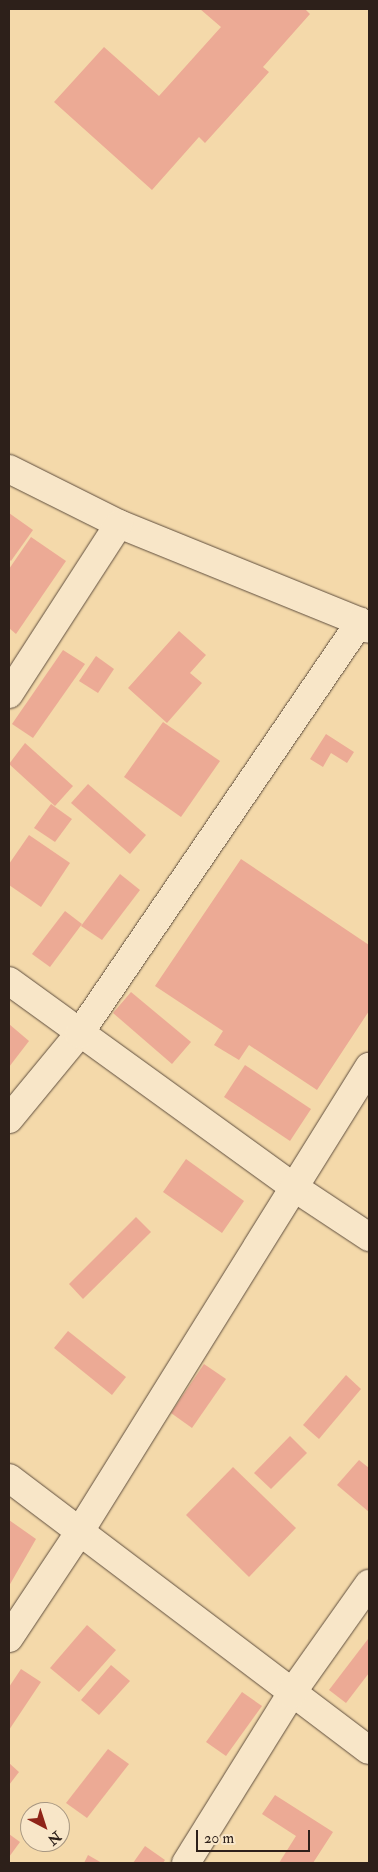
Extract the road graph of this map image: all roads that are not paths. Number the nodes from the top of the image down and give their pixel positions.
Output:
1 (9, 469) edge
2 (119, 524) junction
3 (365, 626) edge
4 (9, 694) edge
5 (9, 981) edge
6 (79, 1034) junction
7 (369, 1066) edge
8 (9, 1119) edge
9 (295, 1188) junction
10 (369, 1238) edge
11 (9, 1478) edge
12 (80, 1531) junction
13 (369, 1584) edge
14 (9, 1638) edge
15 (292, 1694) junction
16 (369, 1750) edge
17 (186, 1863) edge

1 - 2 street
2 - 3 street
2 - 4 street
3 - 6 street
5 - 6 street
6 - 8 street
6 - 9 street
7 - 9 street
9 - 10 street
9 - 12 street
11 - 12 street
12 - 14 street
12 - 15 street
13 - 15 street
15 - 16 street
15 - 17 street

